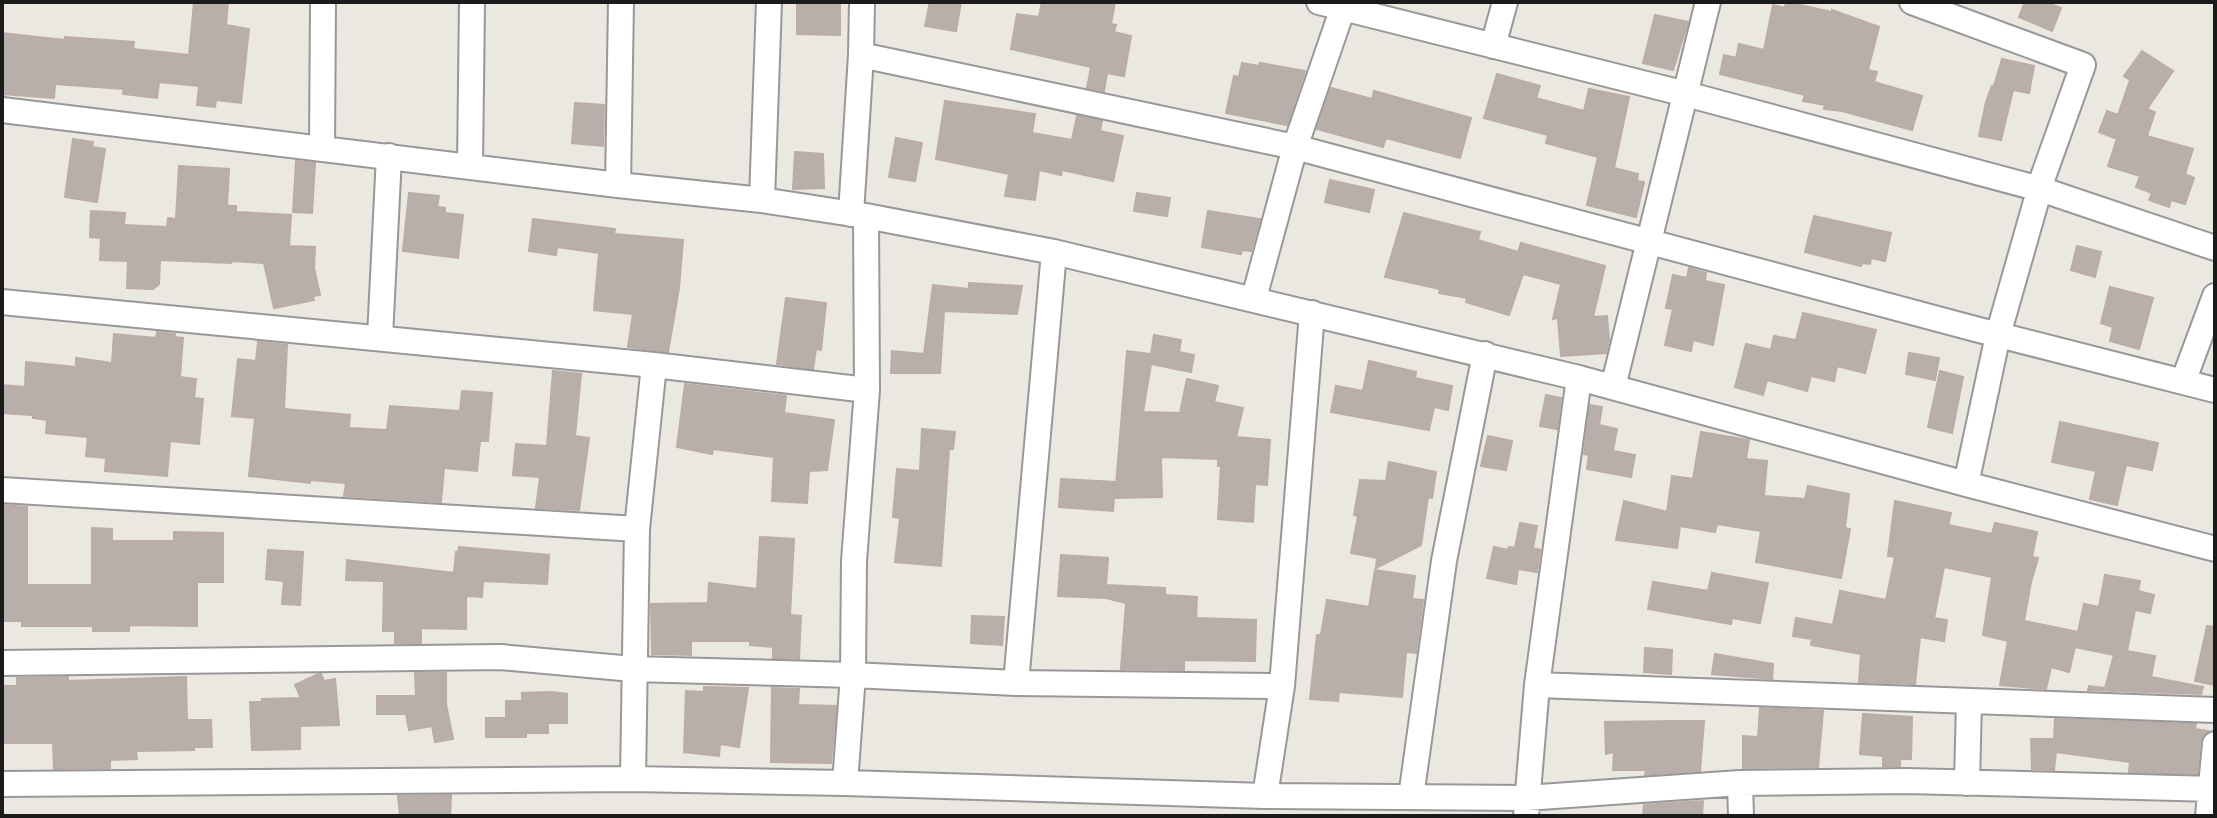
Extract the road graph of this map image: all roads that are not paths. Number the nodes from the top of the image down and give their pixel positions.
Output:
1 (323, 2) edge
2 (472, 2) edge
3 (621, 2) edge
4 (769, 2) edge
5 (862, 2) edge
6 (1319, 2) edge
7 (1505, 2) edge
8 (1708, 2) edge
9 (1912, 2) edge
10 (1345, 5) edge
11 (1493, 46) junction
12 (861, 55) junction
13 (1686, 94) junction
14 (2, 110) edge
15 (1295, 147) junction
16 (322, 148) junction
17 (389, 156) junction
18 (470, 166) junction
19 (618, 185) junction
20 (2040, 189) junction
21 (762, 200) junction
22 (858, 215) junction
23 (1649, 241) junction
24 (2215, 248) edge
25 (1054, 252) junction
26 (2215, 296) edge
27 (1254, 298) junction
28 (2, 302) edge
29 (1312, 313) junction
30 (1998, 335) junction
31 (380, 337) junction
32 (1485, 354) junction
33 (654, 365) junction
34 (1579, 378) junction
35 (2183, 382) junction
36 (1613, 387) junction
37 (867, 390) junction
38 (2215, 390) edge
39 (1966, 484) junction
40 (2, 490) edge
41 (637, 529) junction
42 (2215, 549) edge
43 (2, 663) edge
44 (633, 669) junction
45 (853, 675) junction
46 (1016, 683) junction
47 (1537, 685) junction
48 (1282, 686) junction
49 (1969, 702) junction
50 (2215, 710) edge
51 (2215, 744) edge
52 (633, 779) junction
53 (845, 783) junction
54 (1740, 783) junction
55 (1967, 783) junction
56 (2, 784) edge
57 (2212, 789) edge
58 (1265, 796) junction
59 (1411, 797) junction
60 (1526, 807) edge
61 (1741, 816) edge
62 (2208, 816) edge

1 - 16 street
2 - 18 street
3 - 19 street
4 - 21 street
5 - 12 street
6 - 10 street
7 - 11 street
8 - 13 street
9 - 20 street
10 - 11 street
10 - 15 street
11 - 13 street
12 - 15 street
12 - 22 street
13 - 20 street
13 - 23 street
14 - 16 street
15 - 23 street
15 - 27 street
16 - 17 street
17 - 18 street
17 - 31 street
18 - 19 street
19 - 21 street
20 - 24 street
20 - 30 street
21 - 22 street
22 - 25 street
22 - 37 street
23 - 30 street
23 - 36 street
25 - 27 street
25 - 46 street
26 - 35 street
27 - 29 street
28 - 31 street
29 - 32 street
29 - 48 street
30 - 35 street
30 - 39 street
31 - 33 street
32 - 34 street
32 - 59 street
33 - 37 street
33 - 41 street
34 - 36 street
34 - 47 street
35 - 38 street
36 - 39 street
37 - 45 street
39 - 42 street
40 - 41 street
41 - 44 street
43 - 44 street
44 - 45 street
44 - 52 street
45 - 46 street
45 - 53 street
46 - 48 street
47 - 49 street
47 - 60 street
48 - 58 street
49 - 50 street
49 - 55 street
51 - 57 street
52 - 53 street
52 - 56 street
53 - 58 street
54 - 55 street
54 - 60 street
54 - 61 street
55 - 57 street
57 - 62 street
58 - 59 street
59 - 60 street

